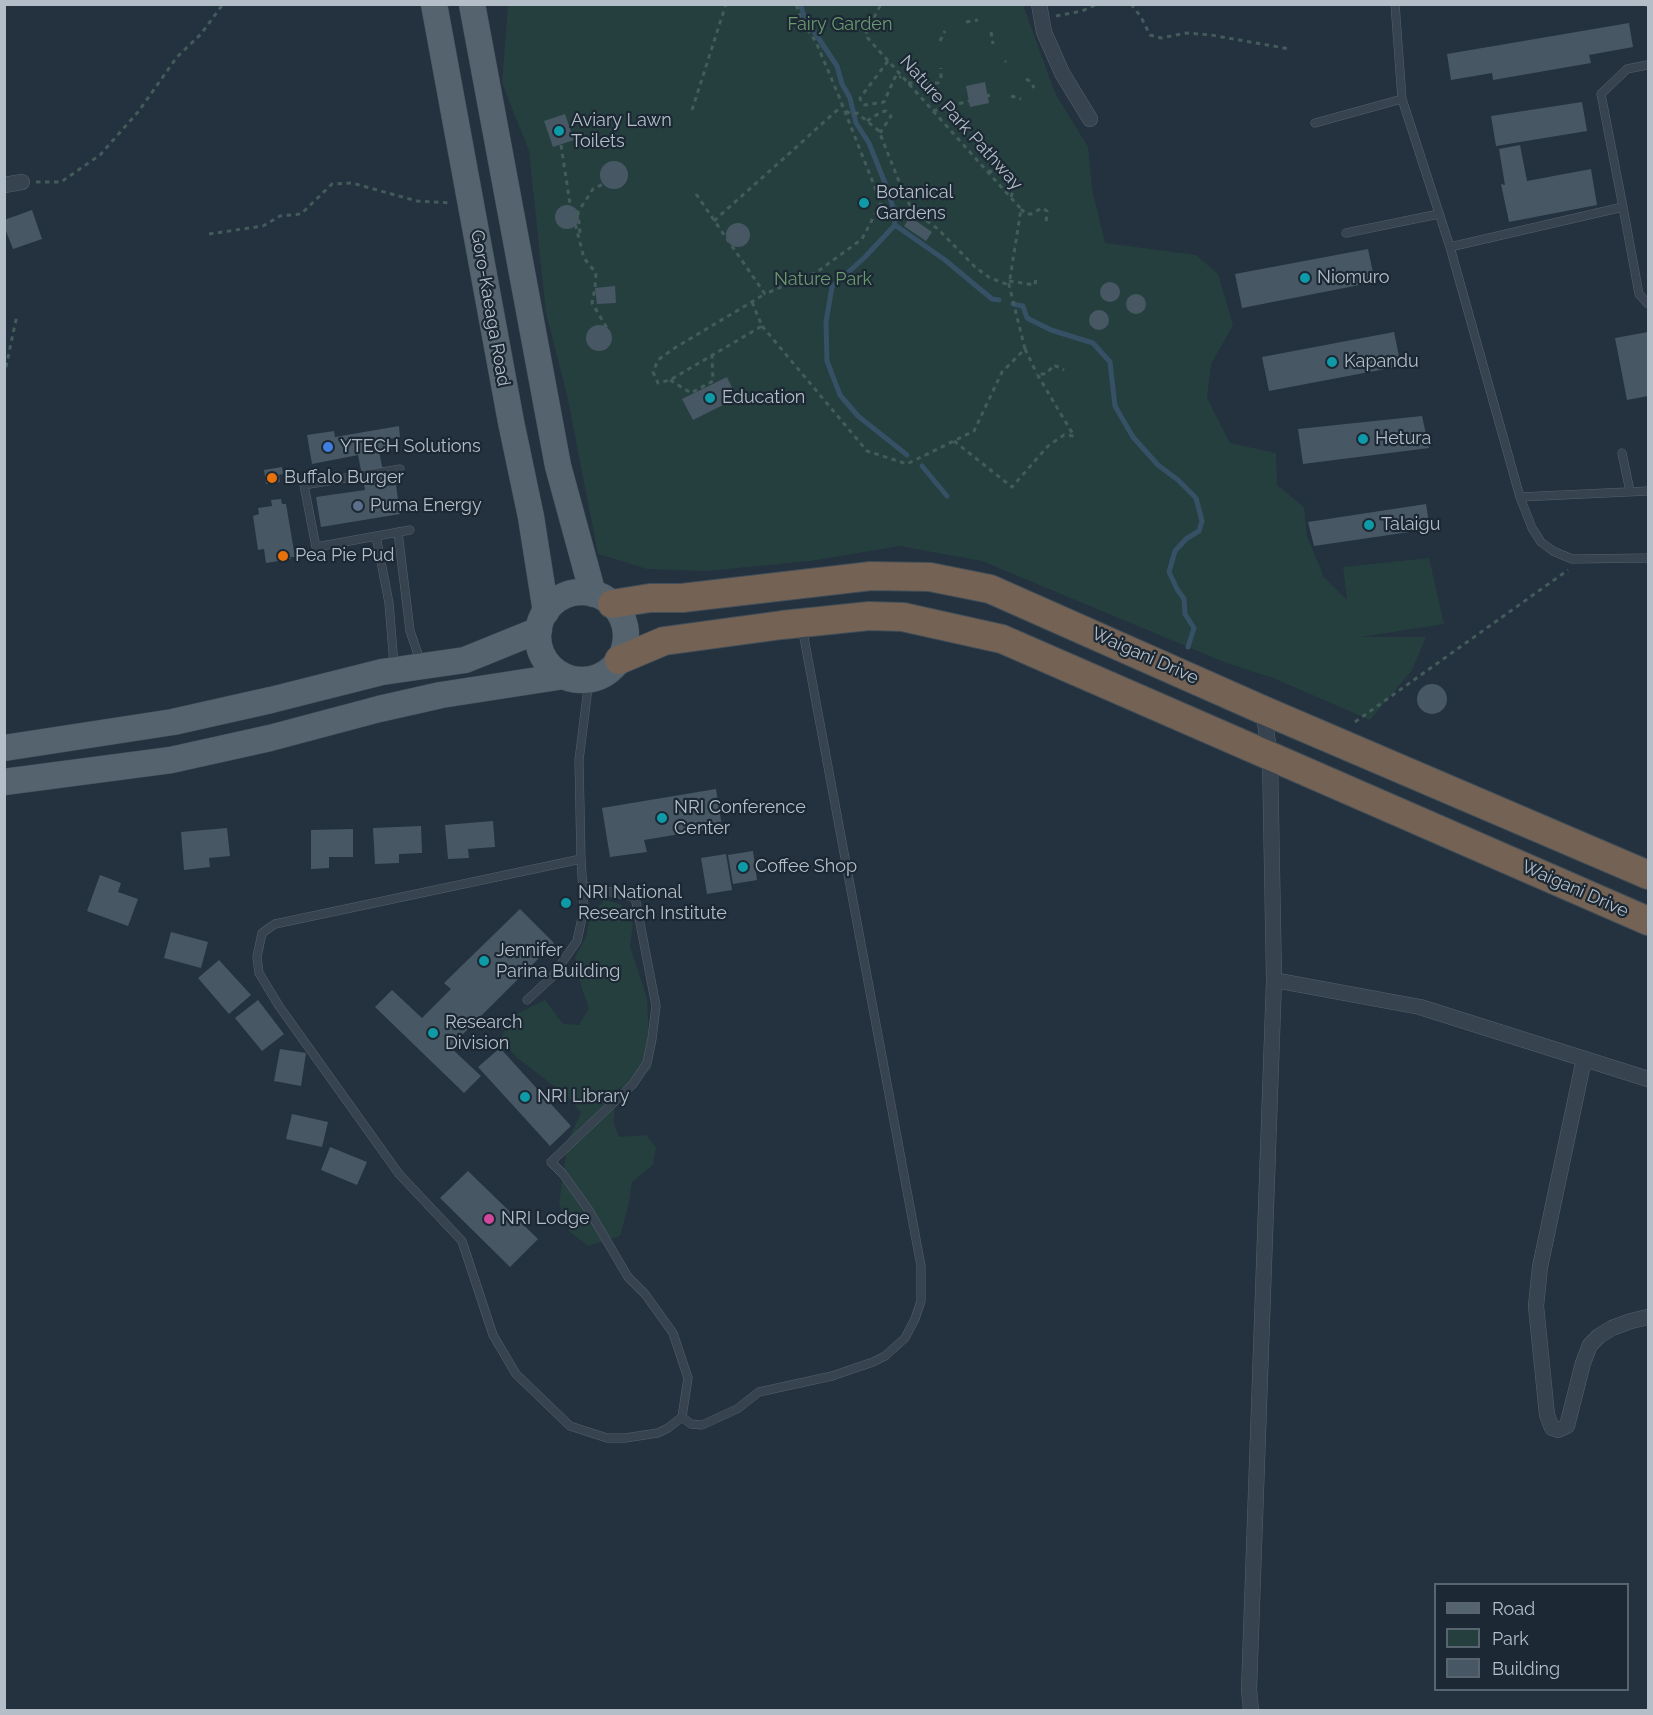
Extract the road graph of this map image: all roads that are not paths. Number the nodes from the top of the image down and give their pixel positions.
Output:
1 (434, 4) edge
2 (472, 4) edge
3 (1395, 4) edge
4 (1040, 11) edge
5 (1647, 65) dead end
6 (1402, 99) junction
7 (1090, 119) dead end
8 (1315, 123) dead end
9 (22, 182) road end
10 (4, 185) edge
11 (1623, 207) junction
12 (1439, 214) junction
13 (1346, 233) dead end
14 (1450, 247) junction
15 (1648, 304) edge
16 (1622, 453) dead end
17 (400, 469) dead end
18 (1630, 491) junction
19 (1648, 491) edge
20 (1520, 497) junction
21 (410, 530) dead end
22 (398, 532) junction
23 (376, 536) junction
24 (1648, 558) edge
25 (602, 599) junction
26 (542, 621) junction
27 (802, 623) junction
28 (619, 660) junction
29 (422, 666) junction
30 (394, 670) junction
31 (564, 676) junction
32 (589, 680) junction
33 (1263, 710) junction
34 (4, 748) edge
35 (1270, 756) junction
36 (4, 782) edge
37 (581, 859) junction
38 (1648, 875) edge
39 (582, 886) junction
40 (1648, 921) edge
41 (1274, 980) junction
42 (527, 1000) dead end
43 (1584, 1059) junction
44 (1648, 1079) edge
45 (1648, 1317) edge
46 (682, 1417) junction
47 (1251, 1710) edge

1 - 26 main road, Goro-Kaeaga Road
2 - 25 main road, Goro-Kaeaga Road
3 - 6 lane
4 - 7 street
5 - 11 lane
6 - 8 lane
6 - 12 lane
9 - 10 street
11 - 14 lane
11 - 15 lane
12 - 13 lane
12 - 14 lane
14 - 20 lane
16 - 18 lane
17 - 23 lane
18 - 19 lane
18 - 20 lane
20 - 24 lane
21 - 22 lane
22 - 23 lane
22 - 29 lane
23 - 30 lane
25 - 26 main road
25 - 28 main road
25 - 33 highway, Waigani Drive
26 - 29 main road
26 - 31 main road
27 - 28 highway, Waigani Drive
27 - 35 highway, Waigani Drive
27 - 46 lane
28 - 32 main road
29 - 30 main road
30 - 34 main road
31 - 32 main road
31 - 36 main road
32 - 37 lane
33 - 35 street
33 - 38 highway, Waigani Drive
35 - 40 highway, Waigani Drive
35 - 41 street
37 - 39 lane
37 - 46 lane
39 - 42 lane
39 - 46 lane
41 - 43 street
41 - 47 street
43 - 44 street
43 - 45 street

